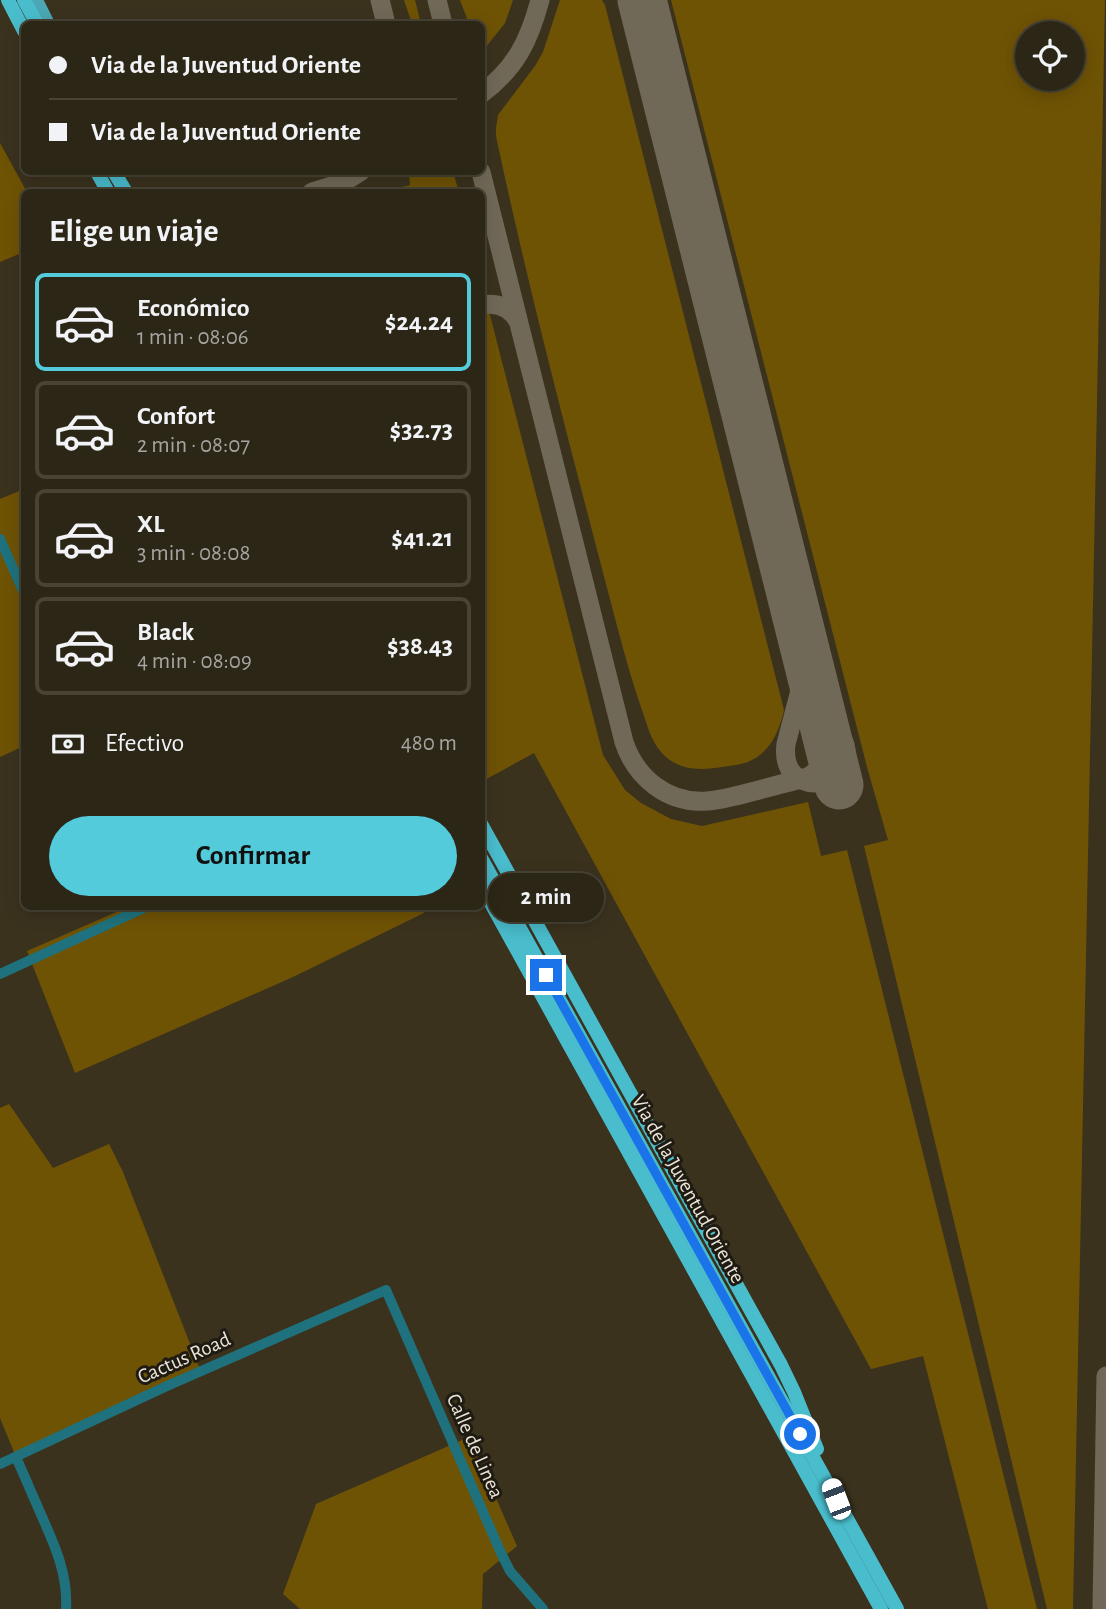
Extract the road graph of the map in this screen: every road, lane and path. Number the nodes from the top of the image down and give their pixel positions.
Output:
1 (8, 0) edge
2 (24, 0) edge
3 (37, 0) edge
4 (35, 21) edge
5 (48, 21) edge
6 (21, 24) edge
7 (0, 539) edge
8 (21, 586) edge
9 (485, 831) edge
10 (485, 865) edge
11 (485, 892) edge
12 (139, 910) edge
13 (0, 974) edge
14 (386, 1290) joint
15 (16, 1457) junction
16 (0, 1464) edge
17 (836, 1499) junction
18 (853, 1544) junction
19 (66, 1609) edge
20 (543, 1609) edge
21 (881, 1609) edge
22 (897, 1609) edge

1 - 6 highway
2 - 4 highway
3 - 5 main road
7 - 8 street
9 - 17 highway
10 - 17 highway, Via de la Juventud Oriente
11 - 18 highway, Via de la Juventud Oriente
12 - 13 street
14 - 15 street, Cactus Road
14 - 20 street, Calle de Linea
15 - 16 street, Cactus Road
15 - 19 street
17 - 18 highway, Via de la Juventud Oriente
18 - 21 highway
18 - 22 highway

